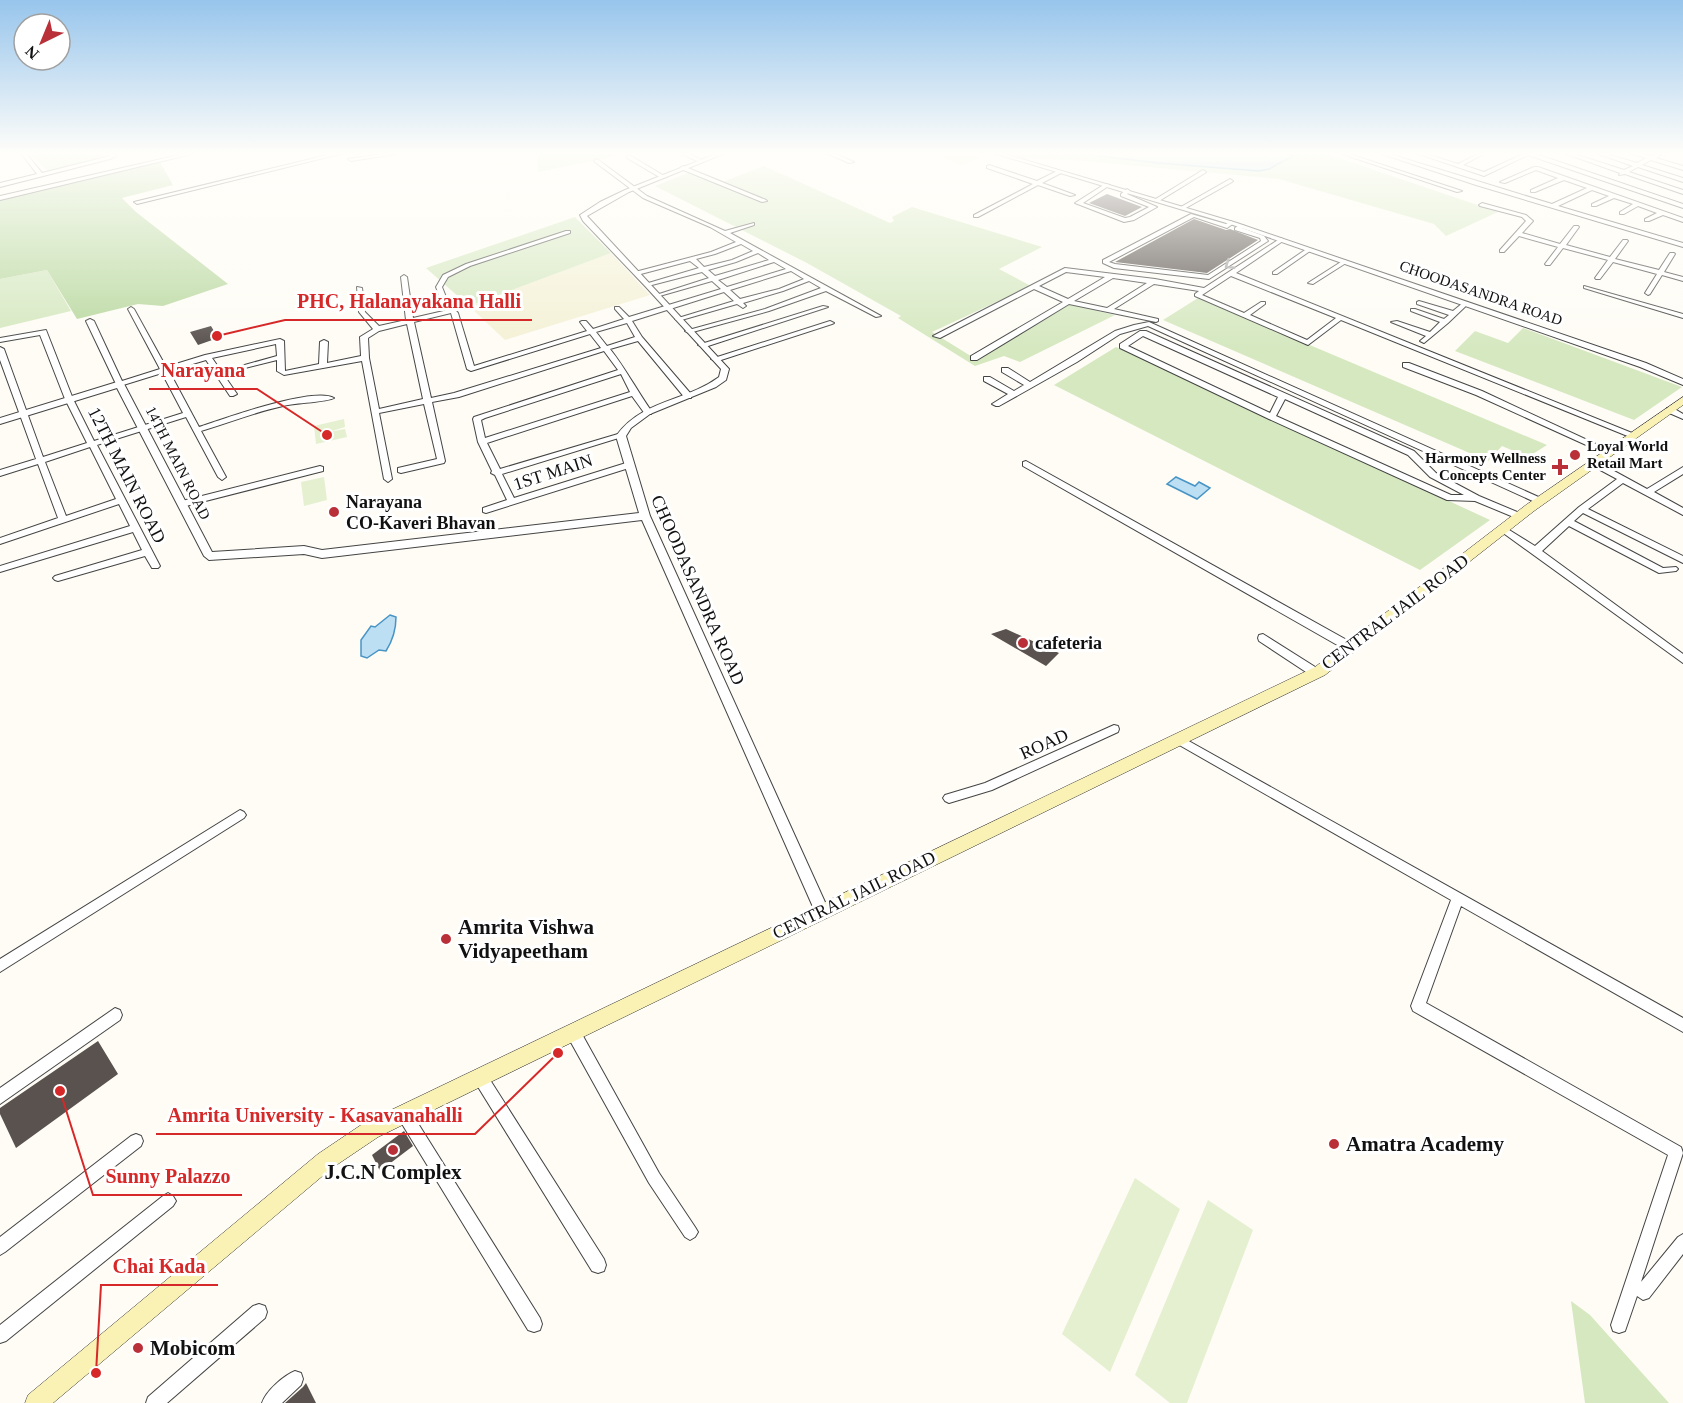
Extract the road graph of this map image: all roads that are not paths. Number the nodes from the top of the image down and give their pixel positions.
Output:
1 (584, 217) edge
2 (692, 217) edge
3 (1117, 217) edge
4 (1135, 217) edge
5 (1188, 217) edge
6 (1202, 217) edge
7 (1209, 217) edge
8 (1526, 217) edge
9 (1589, 217) edge
10 (1655, 217) edge
11 (1647, 220) dead end
12 (752, 224) dead end
13 (1683, 225) edge
14 (1234, 226) junction
15 (1576, 227) dead end
16 (1676, 229) dead end
17 (568, 232) dead end
18 (724, 233) junction
19 (1518, 234) junction
20 (1281, 240) junction
21 (1624, 241) dead end
22 (741, 242) junction
23 (1562, 245) junction
24 (1683, 245) edge
25 (1308, 250) junction
26 (758, 251) junction
27 (1503, 251) dead end
28 (1672, 254) dead end
29 (691, 258) junction
30 (1612, 259) junction
31 (775, 260) junction
32 (1344, 262) junction
33 (1548, 264) dead end
34 (702, 269) junction
35 (792, 269) junction
36 (637, 273) junction
37 (1275, 273) dead end
38 (1661, 273) junction
39 (1233, 274) junction
40 (1112, 276) junction
41 (404, 277) dead end
42 (714, 278) junction
43 (1598, 278) dead end
44 (809, 279) junction
45 (1683, 279) edge
46 (1155, 281) junction
47 (1311, 283) dead end
48 (648, 284) junction
49 (1033, 286) junction
50 (1586, 287) dead end
51 (358, 288) dead end
52 (827, 288) junction
53 (726, 290) junction
54 (1206, 290) junction
55 (1648, 293) dead end
56 (657, 296) junction
57 (739, 302) junction
58 (1068, 302) junction
59 (1263, 303) dead end
60 (1419, 303) dead end
61 (1466, 303) junction
62 (667, 307) junction
63 (825, 307) dead end
64 (617, 308) dead end
65 (131, 309) dead end
66 (1108, 310) junction
67 (1413, 310) dead end
68 (451, 311) junction
69 (751, 314) junction
70 (1454, 314) junction
71 (878, 316) dead end
72 (1244, 316) junction
73 (1683, 316) edge
74 (1341, 317) junction
75 (678, 319) junction
76 (1156, 320) dead end
77 (90, 321) dead end
78 (410, 321) junction
79 (629, 321) junction
80 (584, 322) dead end
81 (1395, 322) dead end
82 (1446, 322) junction
83 (830, 323) dead end
84 (764, 326) junction
85 (376, 329) junction
86 (689, 331) junction
87 (594, 333) junction
88 (1431, 335) junction
89 (937, 336) dead end
90 (639, 338) junction
91 (0, 340) edge
92 (777, 340) junction
93 (1424, 341) dead end
94 (324, 342) dead end
95 (702, 345) junction
96 (607, 348) junction
97 (0, 349) edge
98 (208, 357) junction
99 (282, 357) junction
100 (365, 358) junction
101 (974, 358) dead end
102 (715, 359) junction
103 (1406, 365) dead end
104 (245, 366) dead end
105 (323, 366) junction
106 (1005, 370) dead end
107 (163, 371) junction
108 (624, 371) junction
109 (987, 379) dead end
110 (1683, 382) edge
111 (120, 384) junction
112 (1030, 385) junction
113 (634, 393) junction
114 (234, 394) dead end
115 (1014, 394) junction
116 (688, 396) junction
117 (1282, 397) junction
118 (330, 398) dead end
119 (69, 399) junction
120 (1683, 400) edge
121 (428, 401) junction
122 (996, 404) dead end
123 (1670, 410) junction
124 (648, 411) junction
125 (374, 412) junction
126 (22, 414) junction
127 (187, 414) junction
128 (1272, 417) junction
129 (1683, 417) edge
130 (0, 421) edge
131 (143, 428) junction
132 (197, 430) junction
133 (1633, 435) junction
134 (621, 436) junction
135 (482, 442) junction
136 (92, 444) junction
137 (1609, 452) junction
138 (40, 460) junction
139 (1594, 463) junction
140 (1026, 464) dead end
141 (629, 465) junction
142 (320, 469) dead end
143 (401, 470) dead end
144 (1683, 470) edge
145 (0, 473) edge
146 (495, 473) junction
147 (222, 477) dead end
148 (1623, 479) junction
149 (388, 480) dead end
150 (1648, 492) junction
151 (1476, 498) junction
152 (120, 501) junction
153 (1540, 501) junction
154 (512, 502) junction
155 (182, 504) junction
156 (1582, 509) junction
157 (486, 510) dead end
158 (1683, 513) edge
159 (645, 516) junction
160 (1519, 516) junction
161 (63, 519) junction
162 (1568, 522) junction
163 (135, 528) junction
164 (0, 530) edge
165 (1503, 530) junction
166 (1, 541) edge
167 (1536, 550) junction
168 (147, 552) junction
169 (1683, 560) edge
170 (155, 566) dead end
171 (0, 569) edge
172 (1673, 569) junction
173 (1683, 574) edge
174 (58, 578) dead end
175 (1263, 638) dead end
176 (1350, 647) junction
177 (1683, 658) edge
178 (1316, 673) junction
179 (1114, 729) dead end
180 (1178, 739) junction
181 (950, 798) dead end
182 (240, 815) dead end
183 (1458, 897) junction
184 (822, 910) junction
185 (0, 966) edge
186 (115, 1014) dead end
187 (1683, 1025) edge
188 (573, 1032) junction
189 (480, 1077) junction
190 (0, 1097) edge
191 (404, 1114) junction
192 (136, 1141) dead end
193 (168, 1201) dead end
194 (690, 1232) dead end
195 (1683, 1242) edge
196 (0, 1247) edge
197 (598, 1265) dead end
198 (1643, 1292) dead end
199 (259, 1312) dead end
200 (534, 1324) dead end
201 (1619, 1325) dead end
202 (0, 1335) edge
203 (296, 1379) dead end
204 (36, 1403) edge
205 (154, 1403) edge
206 (270, 1403) edge

1 - 36 street
2 - 18 street
3 - 4 street
14 -> 5 street
6 -> 14 street
7 - 14 street, CHOODASANDRA ROAD
8 - 19 street
9 - 24 street
10 - 11 street
12 - 18 street
13 - 16 street
14 - 20 street, CHOODASANDRA ROAD
15 - 23 street
17 - 68 street
18 - 22 street
19 - 23 street
19 - 27 street
20 - 25 street, CHOODASANDRA ROAD
20 - 39 street
21 - 30 street
22 - 26 street
22 - 29 street
23 - 30 street
23 - 33 street
25 - 32 street, CHOODASANDRA ROAD
25 - 37 street
26 - 31 street
26 - 34 street
28 - 38 street
29 - 34 street
29 - 36 street
30 - 38 street
30 - 43 street
31 - 35 street
31 - 42 street
32 - 47 street
32 - 61 street, CHOODASANDRA ROAD
34 - 42 street
34 - 48 street
35 - 44 street
35 - 53 street
36 - 48 street
38 - 45 street
38 - 55 street
39 - 54 street
39 - 74 street
40 - 46 street
40 - 49 street
40 - 58 street
41 - 78 street
42 - 53 street
42 - 56 street
44 - 52 street
44 - 57 street
46 - 54 street
46 - 66 street
48 - 56 street
49 - 58 street
49 - 89 street
50 - 73 street
51 - 85 street
52 - 69 street
52 - 71 street
53 - 57 street
53 - 62 street
54 - 72 street
56 - 62 street
57 - 69 street
57 - 75 street
58 - 66 street
58 - 101 street
59 - 72 street
60 - 70 street
61 - 70 street
61 - 110 street, CHOODASANDRA ROAD
62 - 75 street
62 - 79 street
63 - 84 street
64 - 79 street
65 - 107 street
66 - 76 street
67 - 82 street
68 - 78 street
68 - 87 street
69 - 84 street
69 - 86 street
70 - 82 street
72 - 74 street
74 - 133 street
75 - 86 street
77 - 111 street
78 - 85 street
78 - 121 street
79 - 87 street
79 - 90 street
80 - 87 street
81 - 88 street
82 - 88 street
83 - 92 street
84 - 92 street
84 - 95 street
85 - 100 street
86 - 95 street
87 - 96 street
88 - 93 street
90 - 96 street
90 - 116 street
91 - 119 street, 12TH MAIN ROAD
92 - 102 street
94 - 105 street
95 - 102 street
96 - 108 street
96 - 121 street
97 - 126 street
98 - 99 street
98 - 107 street
98 - 114 street
99 - 104 street
99 - 105 street
100 - 105 street
100 - 125 street
102 - 116 street
103 - 137 street
106 - 112 street
107 - 111 street
107 - 127 street
108 - 113 street
108 - 135 street
109 - 115 street
111 - 119 street
111 - 131 street, 14TH MAIN ROAD
112 - 115 street
112 - 153 street
113 - 124 street
113 - 135 street
115 - 122 street
116 - 124 street
117 - 128 street
117 - 128 street
117 - 151 street
118 - 132 street
119 - 126 street
119 - 136 street, 12TH MAIN ROAD
120 - 123 main road, CENTRAL JAIL ROAD
121 - 125 street
121 - 143 street
123 - 129 street
123 - 133 main road, CENTRAL JAIL ROAD
124 - 134 street
125 - 149 street
126 - 130 street
126 - 138 street
127 - 131 street
127 - 132 street
128 - 151 street
131 - 136 street
131 - 155 street, 14TH MAIN ROAD
132 - 147 street
133 - 137 main road, CENTRAL JAIL ROAD
134 - 141 street, CHOODASANDRA ROAD
134 - 146 street
135 - 146 street
136 - 138 street
136 - 152 street, 12TH MAIN ROAD
137 - 139 main road, CENTRAL JAIL ROAD
138 - 145 street
138 - 161 street
139 - 148 street
139 - 153 main road, CENTRAL JAIL ROAD
140 - 176 street
141 - 154 street, 1ST MAIN
141 - 159 street, CHOODASANDRA ROAD
142 - 155 street
144 - 150 street
146 - 154 street
148 - 150 street
148 - 156 street
150 - 158 street
151 - 160 street
152 - 161 street
152 - 163 street, 12TH MAIN ROAD
153 - 160 main road, CENTRAL JAIL ROAD
154 - 157 street, 1ST MAIN
155 - 159 street, 14TH MAIN ROAD
156 - 162 street
156 - 169 street
159 - 184 street, CHOODASANDRA ROAD
160 - 165 main road, CENTRAL JAIL ROAD
161 - 166 street
162 - 167 street
162 - 172 street
163 - 168 street, 12TH MAIN ROAD
163 - 171 street
164 - 166 street
165 - 167 street
165 - 176 main road, CENTRAL JAIL ROAD
167 - 177 street
168 - 170 street, 12TH MAIN ROAD
168 - 174 street
169 - 172 street
172 - 173 street
175 - 178 street
176 - 178 main road, CENTRAL JAIL ROAD
178 - 180 main road, CENTRAL JAIL ROAD
179 - 181 street, ROAD
180 - 183 street
180 - 184 main road, CENTRAL JAIL ROAD
182 - 185 street
183 - 187 street
183 - 201 street
184 - 188 main road, CENTRAL JAIL ROAD
186 - 190 street
188 - 189 main road, CENTRAL JAIL ROAD
188 - 194 street
189 - 191 main road, CENTRAL JAIL ROAD
189 - 197 street
191 - 200 street
191 - 204 main road, CENTRAL JAIL ROAD
192 - 196 street
193 - 202 street
195 - 198 street
199 - 205 street
203 - 206 street

